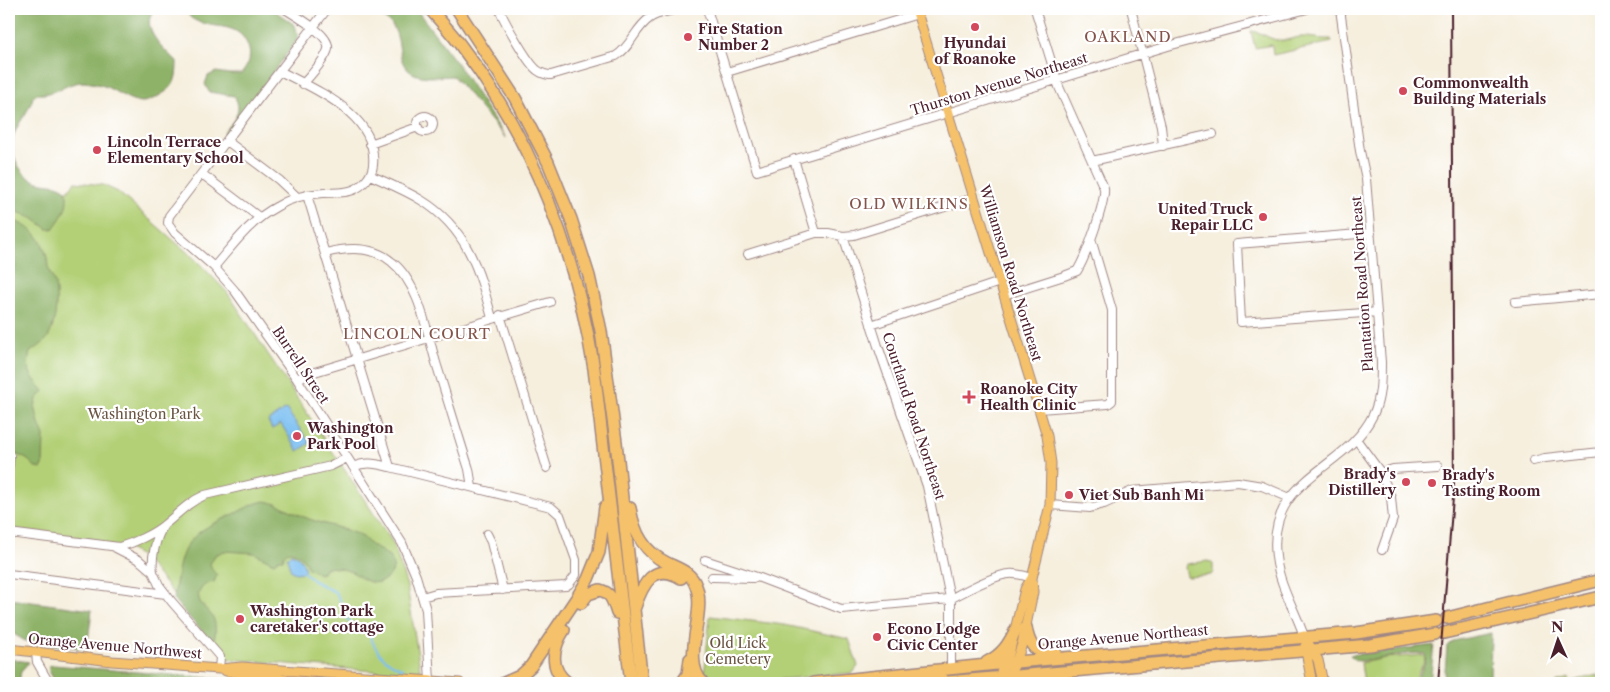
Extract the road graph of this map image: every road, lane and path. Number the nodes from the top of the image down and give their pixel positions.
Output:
1 (285, 9) edge
2 (327, 9) edge
3 (430, 9) edge
4 (456, 9) edge
5 (499, 9) edge
6 (676, 9) edge
7 (708, 9) edge
8 (1035, 9) edge
9 (1131, 9) edge
10 (1307, 9) edge
11 (1340, 9) edge
12 (917, 11) edge
13 (312, 28) junction
14 (1142, 54) junction
15 (280, 71) junction
16 (727, 72) junction
17 (1057, 80) junction
18 (303, 84) junction
19 (948, 113) junction
20 (418, 127) dead end
21 (1213, 134) dead end
22 (227, 141) junction
23 (370, 144) junction
24 (1163, 146) junction
25 (794, 159) junction
26 (1092, 161) junction
27 (202, 174) junction
28 (370, 175) junction
29 (307, 194) junction
30 (297, 197) junction
31 (974, 198) junction
32 (258, 217) junction
33 (1371, 232) junction
34 (816, 233) junction
35 (843, 236) junction
36 (1090, 238) junction
37 (326, 253) junction
38 (748, 254) dead end
39 (214, 267) junction
40 (1000, 282) junction
41 (1601, 294) edge
42 (1004, 295) junction
43 (550, 302) dead end
44 (1516, 302) dead end
45 (1377, 312) junction
46 (496, 317) junction
47 (871, 325) junction
48 (428, 337) junction
49 (358, 359) junction
50 (297, 379) junction
51 (1038, 409) junction
52 (1356, 439) junction
53 (1601, 452) edge
54 (10, 456) edge
55 (618, 456) junction
56 (347, 458) junction
57 (1533, 461) dead end
58 (9, 466) edge
59 (353, 466) junction
60 (1438, 466) dead end
61 (390, 467) junction
62 (547, 468) dead end
63 (1381, 473) junction
64 (608, 486) junction
65 (472, 487) junction
66 (1290, 498) junction
67 (1050, 505) junction
68 (164, 525) junction
69 (9, 533) edge
70 (487, 534) dead end
71 (113, 547) junction
72 (1382, 550) dead end
73 (705, 560) dead end
74 (154, 572) junction
75 (9, 574) edge
76 (712, 577) dead end
77 (760, 578) junction
78 (1032, 578) junction
79 (1601, 580) edge
80 (503, 590) junction
81 (166, 594) junction
82 (422, 597) junction
83 (1601, 597) edge
84 (950, 599) junction
85 (634, 611) junction
86 (1021, 628) junction
87 (624, 629) junction
88 (1304, 636) junction
89 (9, 649) edge
90 (1309, 649) junction
91 (36, 653) junction
92 (1099, 655) junction
93 (978, 665) junction
94 (951, 668) junction
95 (219, 669) junction
96 (1048, 672) junction
97 (1006, 673) edge
98 (630, 679) edge
99 (642, 679) edge
100 (430, 682) edge
101 (49, 683) edge
102 (319, 683) edge
103 (460, 683) edge
104 (504, 683) edge
105 (568, 683) edge
106 (682, 683) edge
107 (703, 683) edge
108 (813, 683) edge
109 (890, 683) edge
110 (935, 683) edge
111 (1023, 683) edge
112 (1312, 683) edge
113 (1322, 683) edge

1 - 13 street
2 - 13 street
3 - 64 highway
4 - 55 highway
5 - 6 street
7 - 16 street
8 - 17 street
9 - 14 street
10 - 14 street, Thurston Avenue Northeast
11 - 33 street, Plantation Road Northeast
12 - 16 street
12 - 19 main road, Williamson Road Northeast
13 - 15 street
13 - 18 street
14 - 17 street, Thurston Avenue Northeast
14 - 24 street
15 - 18 street
15 - 22 street
16 - 25 street, Thurston Avenue Northeast
17 - 19 street, Thurston Avenue Northeast
17 - 26 street
18 - 23 street
19 - 25 street, Thurston Avenue Northeast
19 - 31 main road, Williamson Road Northeast
20 - 23 street
21 - 24 street
22 - 27 street
22 - 30 street
23 - 28 street
24 - 26 street
25 - 34 street
26 - 36 street
27 - 32 street
27 - 39 street, Burrell Street
28 - 29 street
28 - 46 street
29 - 30 street
29 - 37 street
30 - 32 street
31 - 35 street
31 - 40 main road, Williamson Road Northeast
32 - 39 street
33 - 45 street, Plantation Road Northeast
33 - 45 street
34 - 35 street
34 - 38 street
35 - 47 street, Courtland Road Northeast
36 - 42 street
36 - 51 street
37 - 48 street
37 - 49 street
39 - 50 street, Burrell Street
40 - 42 main road, Williamson Road Northeast
40 - 47 street
41 - 44 street
42 - 51 main road, Williamson Road Northeast
43 - 46 street
45 - 52 street, Plantation Road Northeast
46 - 48 street
46 - 62 street
47 - 84 street, Courtland Road Northeast
48 - 49 street
48 - 65 street
49 - 50 street
49 - 61 street
50 - 56 street, Burrell Street
51 - 67 main road, Williamson Road Northeast
52 - 63 street
52 - 66 street, Plantation Road Northeast
53 - 57 street
54 - 58 street
55 - 85 highway
55 - 107 highway
56 - 59 street, Burrell Street
56 - 68 street
59 - 61 street
59 - 82 street, Burrell Street
60 - 63 street
61 - 65 street
63 - 72 street
64 - 87 highway
64 - 104 highway
65 - 80 street
66 - 67 street
66 - 88 street, Plantation Road Northeast
67 - 78 main road, Williamson Road Northeast
68 - 71 street
68 - 74 street
69 - 71 street
70 - 80 street
71 - 74 street
73 - 77 street
74 - 81 street
75 - 81 street
76 - 77 street
77 - 84 street
78 - 84 street
78 - 86 main road, Williamson Road Northeast
79 - 88 highway, Orange Avenue Northeast
80 - 82 street
81 - 95 street
82 - 100 street, Burrell Street
83 - 90 highway, Orange Avenue Northeast
84 - 94 street, Courtland Road Northeast
85 - 99 highway
85 - 106 highway
86 - 92 highway
86 - 93 highway
86 - 97 main road, Williamson Road Northeast
87 - 98 highway
87 - 105 highway
88 - 90 main road
88 - 92 highway, Orange Avenue Northeast
89 - 91 main road, Orange Avenue Northwest
90 - 96 highway, Orange Avenue Northeast
90 - 112 main road
90 - 113 main road
91 - 95 main road, Orange Avenue Northwest
91 - 101 street
92 - 97 highway, Orange Avenue Northeast
93 - 94 highway, Orange Avenue Northeast
93 - 97 highway, Orange Avenue Northeast
94 - 108 highway, Orange Avenue Northeast
95 - 100 main road, Orange Avenue Northwest
95 - 102 main road, Orange Avenue Northwest
96 - 97 highway, Orange Avenue Northeast
96 - 111 highway
97 - 109 highway
97 - 110 highway, Orange Avenue Northeast
100 - 103 main road, Orange Avenue Northwest

